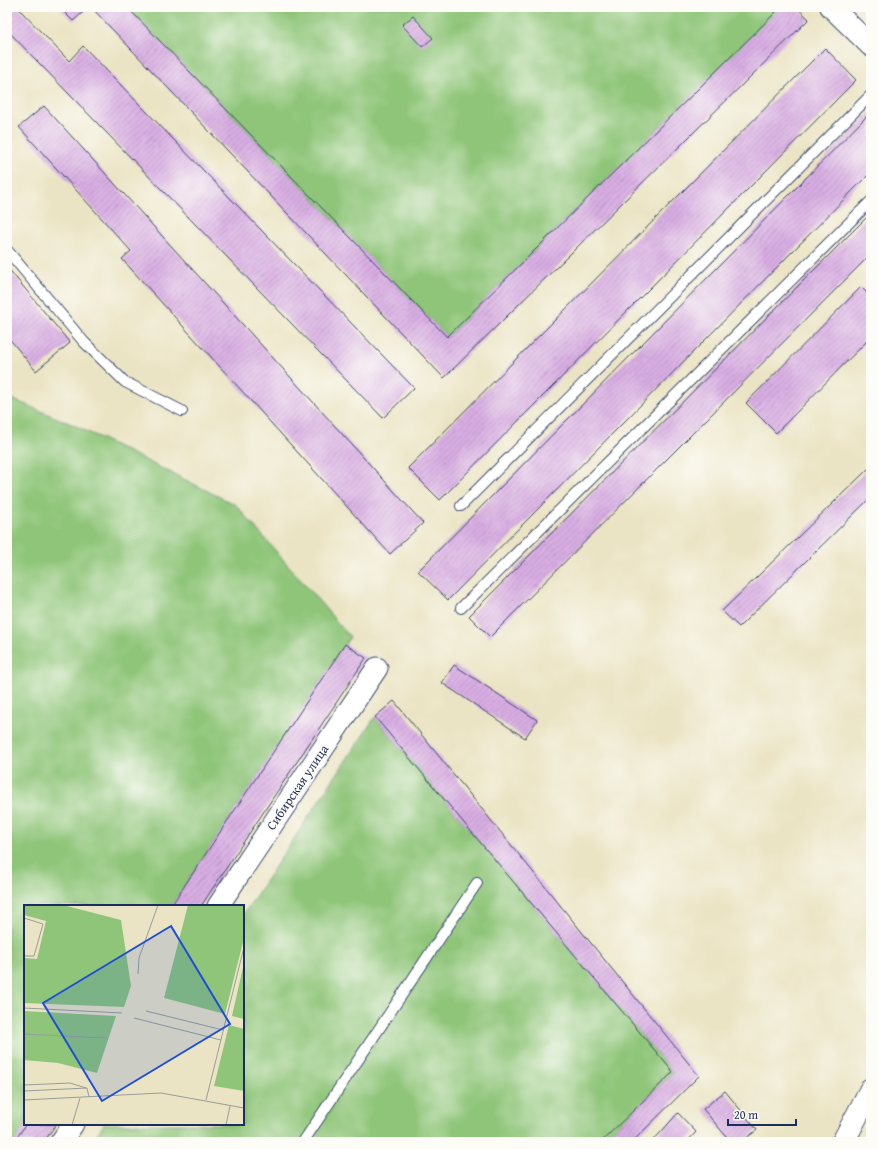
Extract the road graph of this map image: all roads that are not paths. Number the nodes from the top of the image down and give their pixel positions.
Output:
1 (832, 7) edge
2 (871, 46) edge
3 (871, 94) edge
4 (871, 201) edge
5 (7, 250) edge
6 (182, 411) dead end
7 (461, 506) dead end
8 (461, 608) dead end
9 (377, 668) dead end
10 (477, 883) dead end
11 (219, 905) edge
12 (871, 1089) edge
13 (72, 1125) edge
14 (61, 1142) edge
15 (303, 1142) edge
16 (843, 1142) edge

1 - 2 street
3 - 7 lane
4 - 8 lane
5 - 6 lane
9 - 11 street, Сибирская улица
10 - 15 lane
12 - 16 main road
13 - 14 street

